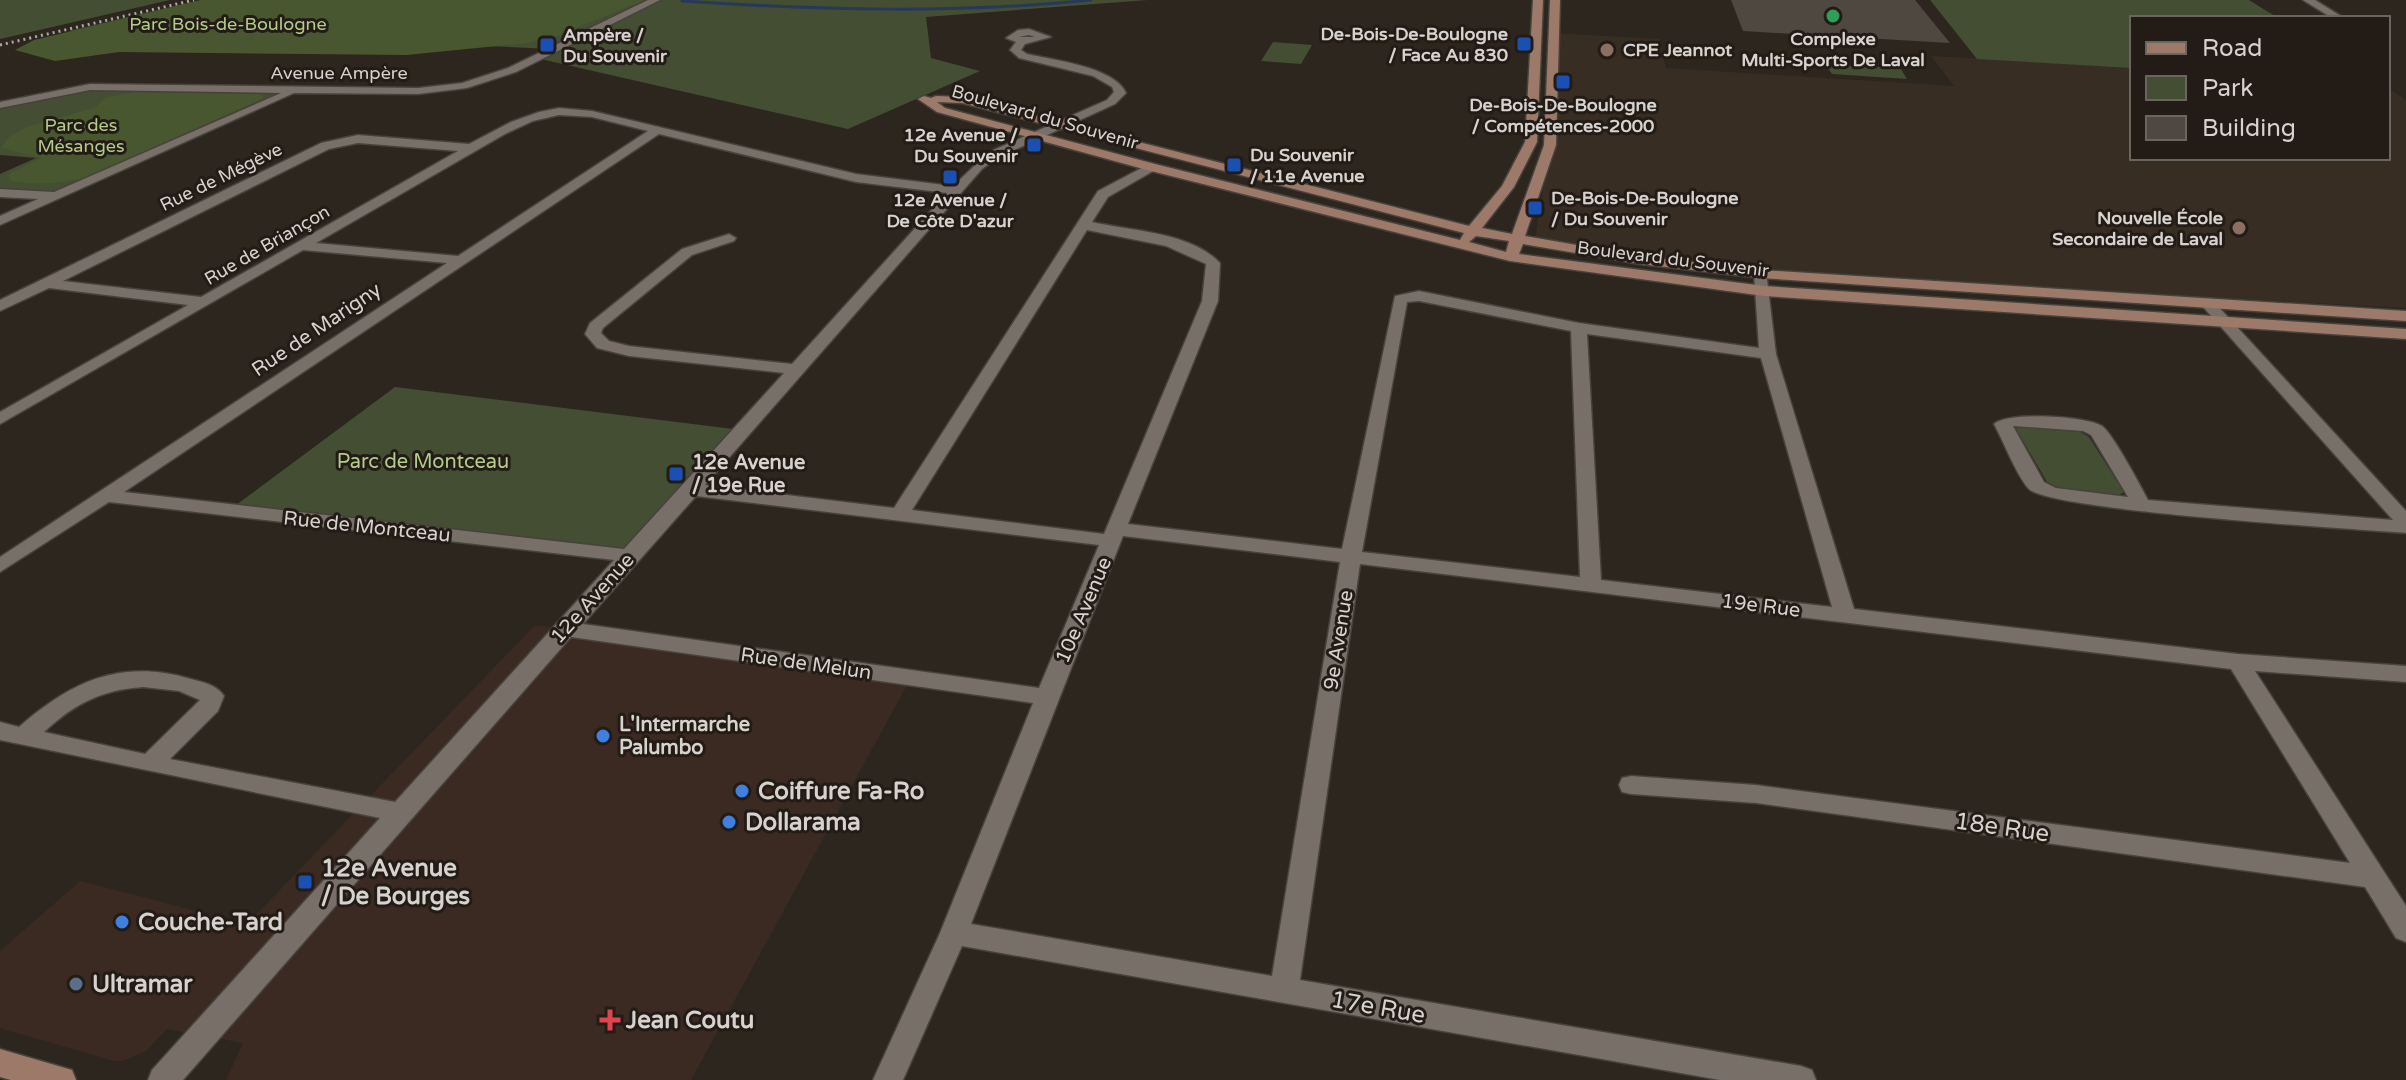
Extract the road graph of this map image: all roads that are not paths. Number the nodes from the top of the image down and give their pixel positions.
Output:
1 (655, 0) edge
2 (1538, 0) edge
3 (1555, 0) edge
4 (2308, 0) edge
5 (2336, 16) edge
6 (1022, 42) dead end
7 (295, 91) junction
8 (2, 103) edge
9 (1058, 125) junction
10 (657, 130) junction
11 (1036, 135) junction
12 (471, 148) junction
13 (1151, 167) junction
14 (955, 190) junction
15 (0, 193) edge
16 (55, 197) junction
17 (0, 221) edge
18 (1084, 225) junction
19 (1473, 231) junction
20 (729, 238) dead end
21 (1517, 241) junction
22 (301, 246) junction
23 (1459, 246) junction
24 (1510, 257) junction
25 (460, 260) junction
26 (1761, 274) junction
27 (46, 283) junction
28 (1764, 291) junction
29 (204, 302) junction
30 (0, 306) edge
31 (2210, 306) junction
32 (2406, 316) edge
33 (2225, 324) junction
34 (1579, 328) junction
35 (2406, 334) edge
36 (1768, 354) junction
37 (795, 369) junction
38 (0, 419) edge
39 (689, 489) junction
40 (105, 496) junction
41 (2142, 505) junction
42 (899, 515) junction
43 (2406, 525) edge
44 (1115, 535) junction
45 (630, 556) junction
46 (1351, 557) junction
47 (0, 566) edge
48 (1591, 585) junction
49 (1845, 615) junction
50 (565, 629) junction
51 (2238, 662) junction
52 (2406, 674) edge
53 (1047, 697) junction
54 (12, 733) edge
55 (150, 764) junction
56 (1631, 785) dead end
57 (402, 813) junction
58 (2373, 877) junction
59 (2406, 930) edge
60 (954, 933) junction
61 (1284, 991) junction
62 (0, 1063) edge
63 (61, 1080) edge
64 (163, 1080) edge
65 (888, 1080) edge
66 (1801, 1080) edge

1 - 7 street, Avenue Ampère
2 - 19 street
3 - 21 street
4 - 5 street
6 - 9 street, 12e Avenue
7 - 8 street, Avenue Ampère
7 - 16 street
9 - 11 street, 12e Avenue
9 - 11 street, Boulevard du Souvenir
9 - 19 street, Boulevard du Souvenir
10 - 12 street, Rue de Briançon
10 - 14 street
10 - 25 street, Rue de Marigny
11 - 13 street, Boulevard du Souvenir
11 - 14 street, 12e Avenue
12 - 22 street, Rue de Briançon
12 - 27 street, Rue de Mégève
13 - 18 street
13 - 23 street, Boulevard du Souvenir
14 - 37 street, 12e Avenue
15 - 16 street
16 - 17 street
18 - 42 street
18 - 44 street, 10e Avenue
19 - 21 street, Boulevard du Souvenir
19 - 23 street
20 - 37 street
21 - 24 street
21 - 26 street, Boulevard du Souvenir
22 - 25 street
22 - 29 street, Rue de Briançon
23 - 24 street, Boulevard du Souvenir
24 - 28 street, Boulevard du Souvenir
25 - 40 street, Rue de Marigny
26 - 28 street
26 - 31 street, Boulevard du Souvenir
27 - 29 street
27 - 30 street, Rue de Mégève
28 - 33 street, Boulevard du Souvenir
28 - 36 street
29 - 38 street, Rue de Briançon
31 - 32 street, Boulevard du Souvenir
31 - 33 street
33 - 35 street, Boulevard du Souvenir
33 - 43 street
34 - 36 street
34 - 46 street, 9e Avenue
34 - 48 street
36 - 49 street
37 - 39 street, 12e Avenue
39 - 42 street, 19e Rue
39 - 45 street, 12e Avenue
40 - 45 street, Rue de Montceau
40 - 47 street, Rue de Marigny
41 - 41 street
41 - 43 street
42 - 44 street, 19e Rue
44 - 46 street, 19e Rue
44 - 53 street, 10e Avenue
45 - 50 street, 12e Avenue
46 - 48 street, 19e Rue
46 - 61 street, 9e Avenue
48 - 49 street, 19e Rue
49 - 51 street, 19e Rue
50 - 53 street, Rue de Melun
50 - 57 street, 12e Avenue
51 - 52 street, 19e Rue
51 - 58 street
53 - 60 street, 10e Avenue
54 - 55 street
54 - 55 street
55 - 57 street
56 - 58 street, 18e Rue
57 - 64 street, 12e Avenue
58 - 59 street
60 - 61 street, 17e Rue
60 - 65 street, 10e Avenue
61 - 66 street, 17e Rue
62 - 63 street

